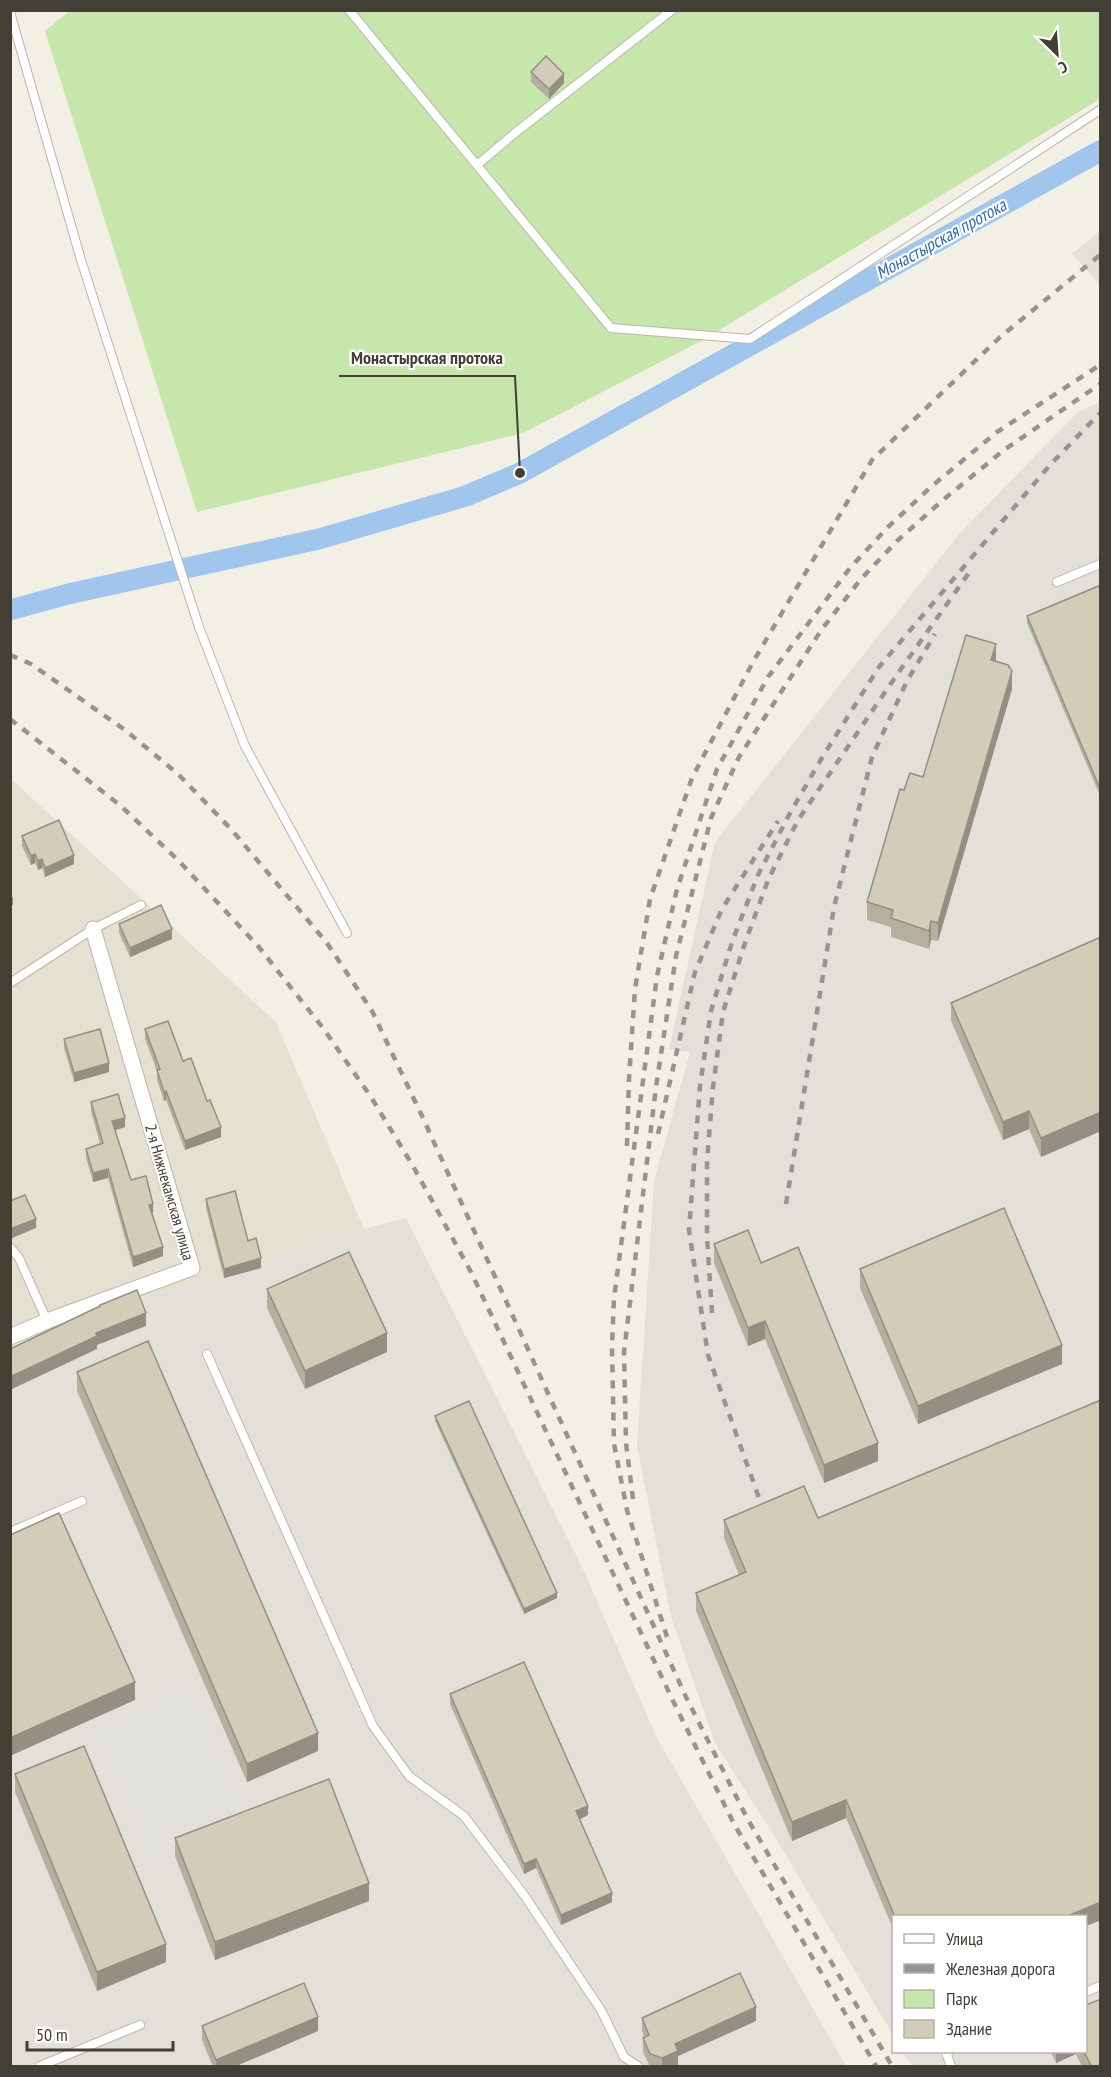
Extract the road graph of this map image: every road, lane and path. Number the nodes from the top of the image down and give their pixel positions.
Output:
1 (349, 10) edge
2 (672, 10) edge
3 (10, 12) edge
4 (1101, 110) edge
5 (477, 165) junction
6 (1101, 564) edge
7 (1057, 582) dead end
8 (141, 905) dead end
9 (93, 930) junction
10 (346, 933) dead end
11 (10, 983) edge
12 (10, 1247) edge
13 (47, 1320) junction
14 (10, 1337) edge
15 (207, 1354) dead end
16 (82, 1502) dead end
17 (10, 1532) edge
18 (1101, 1986) edge
19 (1087, 1992) edge
20 (140, 2025) dead end
21 (40, 2067) edge
22 (638, 2067) edge

1 - 5 lane
2 - 5 lane
3 - 10 lane
4 - 5 lane
6 - 7 lane
8 - 9 lane
9 - 11 lane
9 - 13 street, 2-я Нижнекамская улица
12 - 13 lane
13 - 14 street, 2-я Нижнекамская улица
15 - 22 lane
16 - 17 lane
18 - 19 lane
20 - 21 lane

